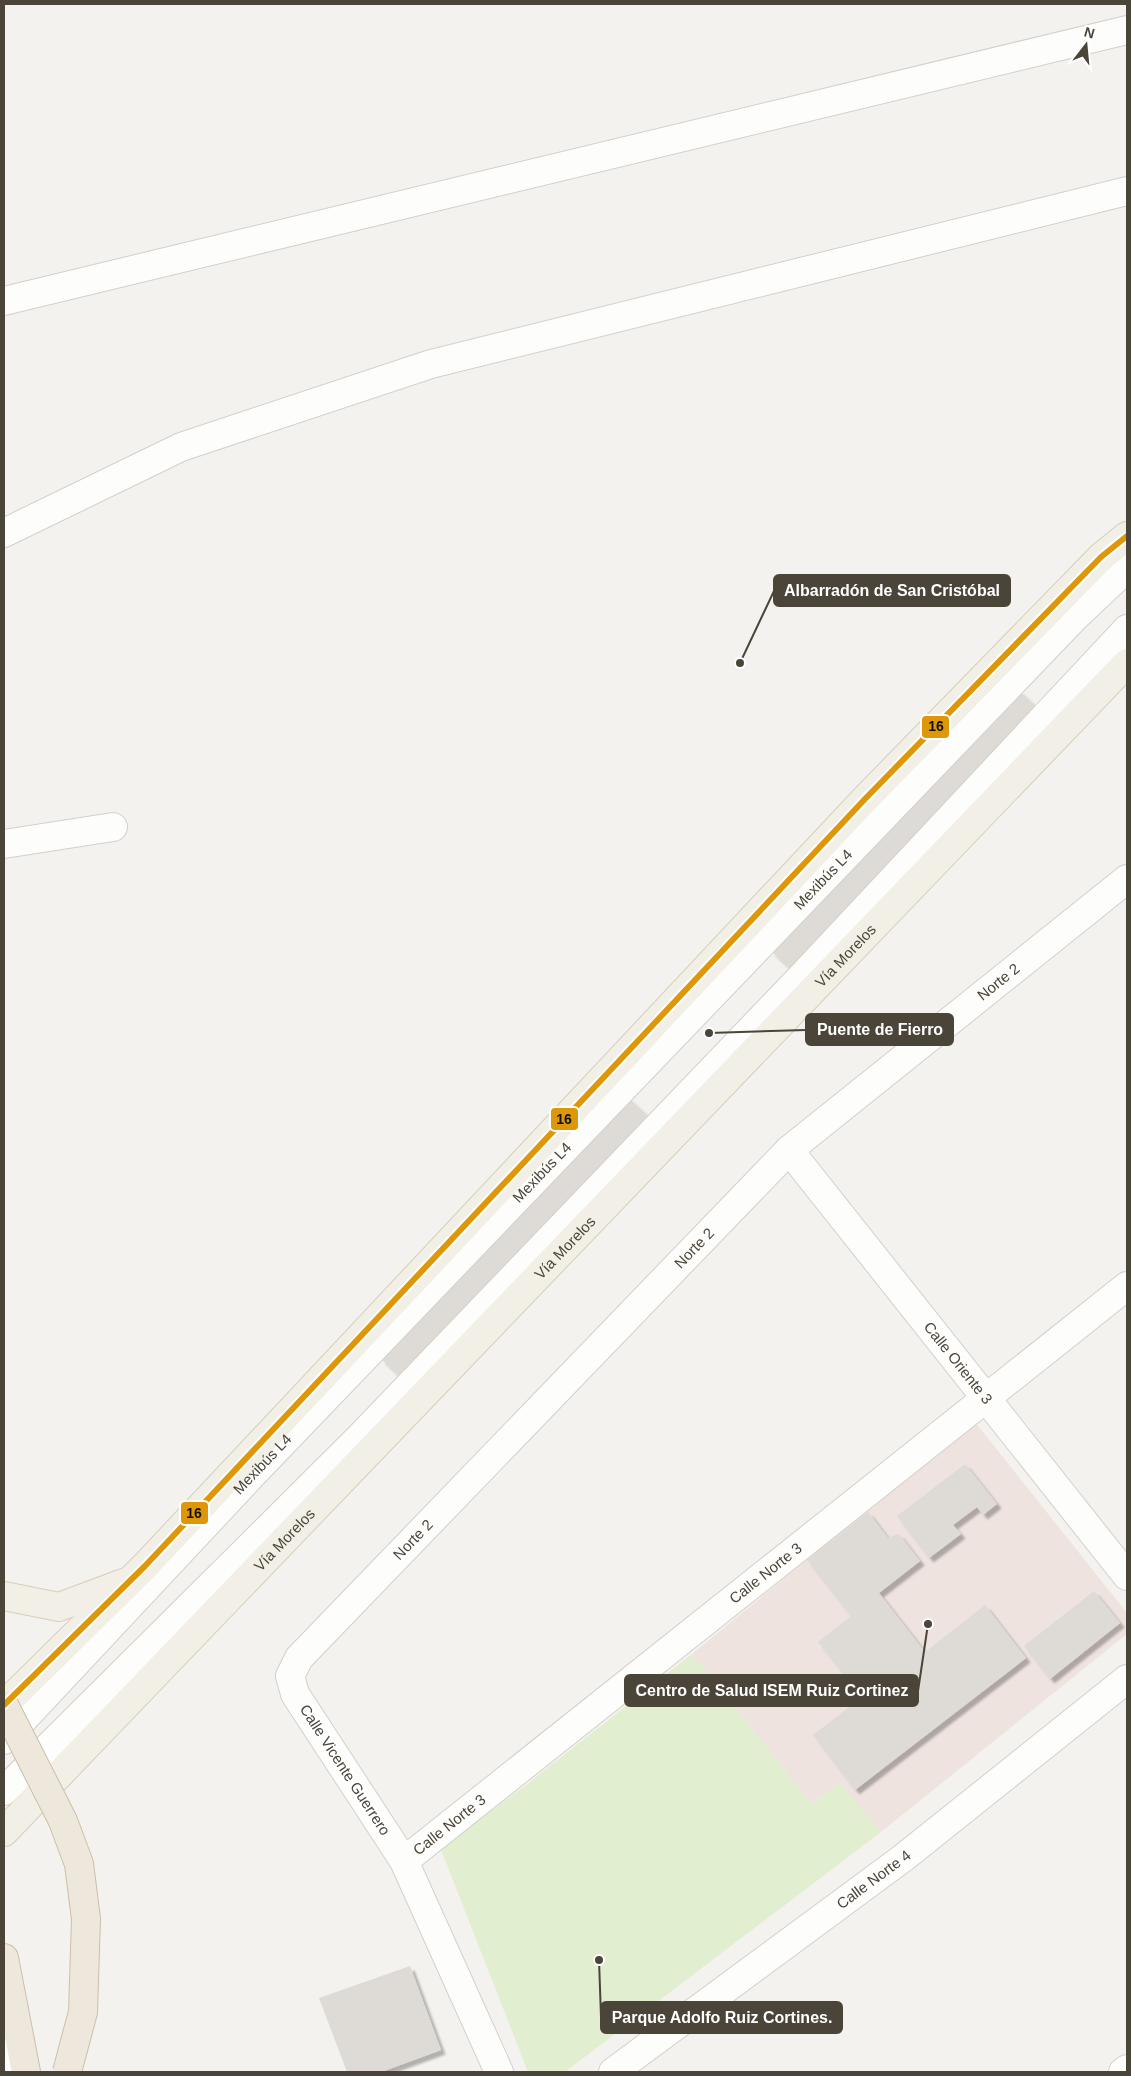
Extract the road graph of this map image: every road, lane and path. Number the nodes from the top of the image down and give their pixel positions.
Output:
1 (1127, 30) edge
2 (1127, 191) edge
3 (4, 301) edge
4 (4, 533) edge
5 (1127, 536) edge
6 (1127, 568) edge
7 (1127, 629) edge
8 (1127, 663) edge
9 (113, 826) dead end
10 (4, 844) edge
11 (1127, 879) edge
12 (789, 1150) junction
13 (1127, 1286) edge
14 (986, 1398) junction
15 (1127, 1576) edge
16 (132, 1580) junction
17 (4, 1596) edge
18 (299, 1658) joint
19 (1127, 1679) edge
20 (4, 1705) edge
21 (4, 1740) edge
22 (4, 1791) edge
23 (4, 1832) edge
24 (404, 1861) junction
25 (4, 1958) edge
26 (4, 2051) edge
27 (1127, 2069) edge
28 (12, 2072) edge
29 (26, 2072) edge
30 (67, 2072) edge
31 (499, 2072) edge
32 (613, 2072) edge
33 (1123, 2072) edge

1 - 3 street
2 - 4 street
5 - 16 main road
6 - 21 street, Mexibús L4
7 - 22 street
8 - 23 main road, Vía Morelos
9 - 10 street
11 - 12 street, Norte 2
12 - 14 street, Calle Oriente 3
12 - 18 street, Norte 2
13 - 14 street, Calle Norte 3
14 - 15 street, Calle Oriente 3
14 - 24 street, Calle Norte 3
16 - 17 main road
16 - 20 main road
18 - 24 street, Calle Vicente Guerrero
19 - 32 street, Calle Norte 4
20 - 30 highway, bridge
24 - 31 street, Calle Vicente Guerrero
25 - 29 highway
26 - 28 street
27 - 33 street

